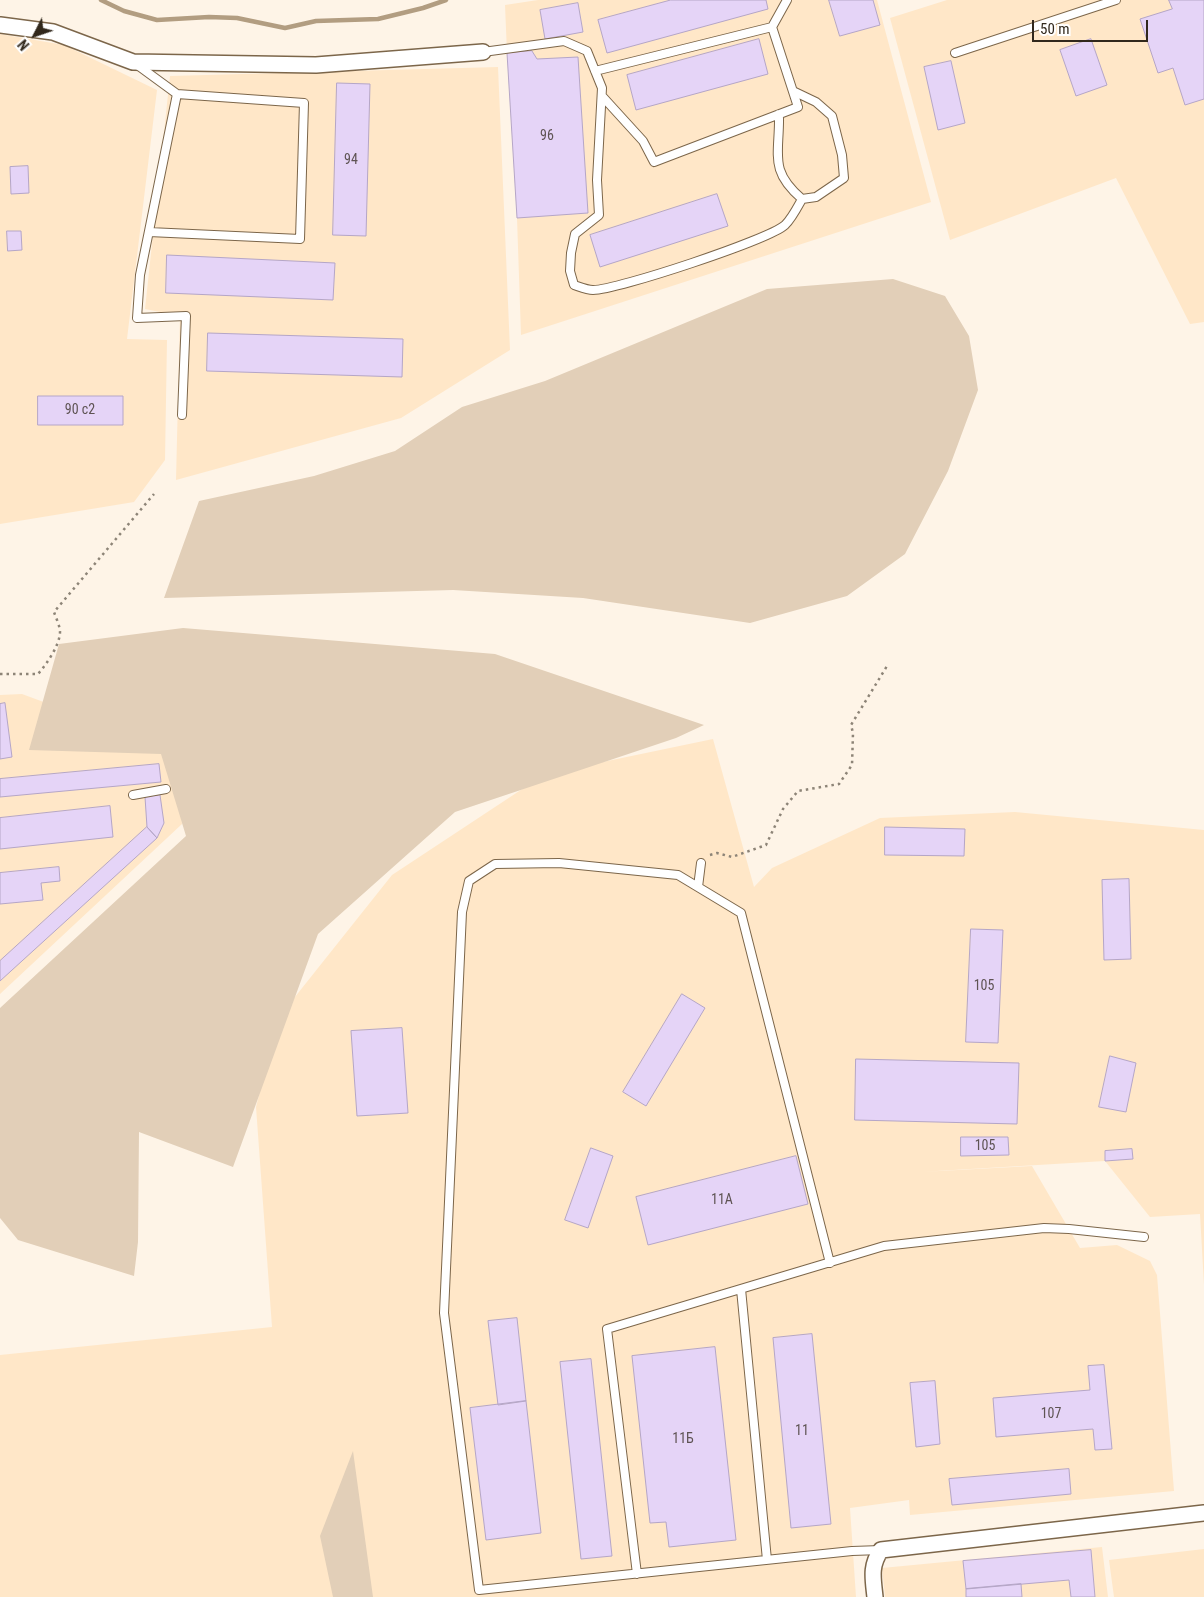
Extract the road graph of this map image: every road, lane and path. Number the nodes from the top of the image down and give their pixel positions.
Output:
1 (787, 0) edge
2 (1116, 0) edge
3 (0, 25) edge
4 (772, 27) junction
5 (483, 52) joint
6 (955, 53) dead end
7 (132, 62) junction
8 (595, 71) junction
9 (793, 91) junction
10 (177, 94) junction
11 (602, 96) junction
12 (779, 114) junction
13 (802, 199) junction
14 (148, 232) junction
15 (182, 415) dead end
16 (154, 494) dead end
17 (887, 666) dead end
18 (0, 675) edge
19 (166, 789) dead end
20 (134, 794) dead end
21 (701, 864) joint
22 (698, 887) junction
23 (1144, 1237) dead end
24 (830, 1263) junction
25 (741, 1289) junction
26 (1204, 1513) edge
27 (881, 1550) junction
28 (767, 1560) junction
29 (637, 1574) junction
30 (875, 1597) edge

1 - 4 lane
2 - 6 lane
3 - 7 street
4 - 8 lane
4 - 9 lane
5 - 7 street
5 - 8 lane
7 - 10 lane
8 - 11 lane
9 - 12 lane
9 - 13 lane
10 - 14 lane
10 - 14 lane
11 - 12 lane
11 - 13 lane
12 - 13 lane
14 - 15 lane
16 - 18 path
17 - 21 path
19 - 20 lane
21 - 22 lane
22 - 24 lane
22 - 29 lane
23 - 24 lane
24 - 25 lane
25 - 28 lane
25 - 29 lane
26 - 27 street
27 - 28 lane
27 - 30 street
28 - 29 lane

